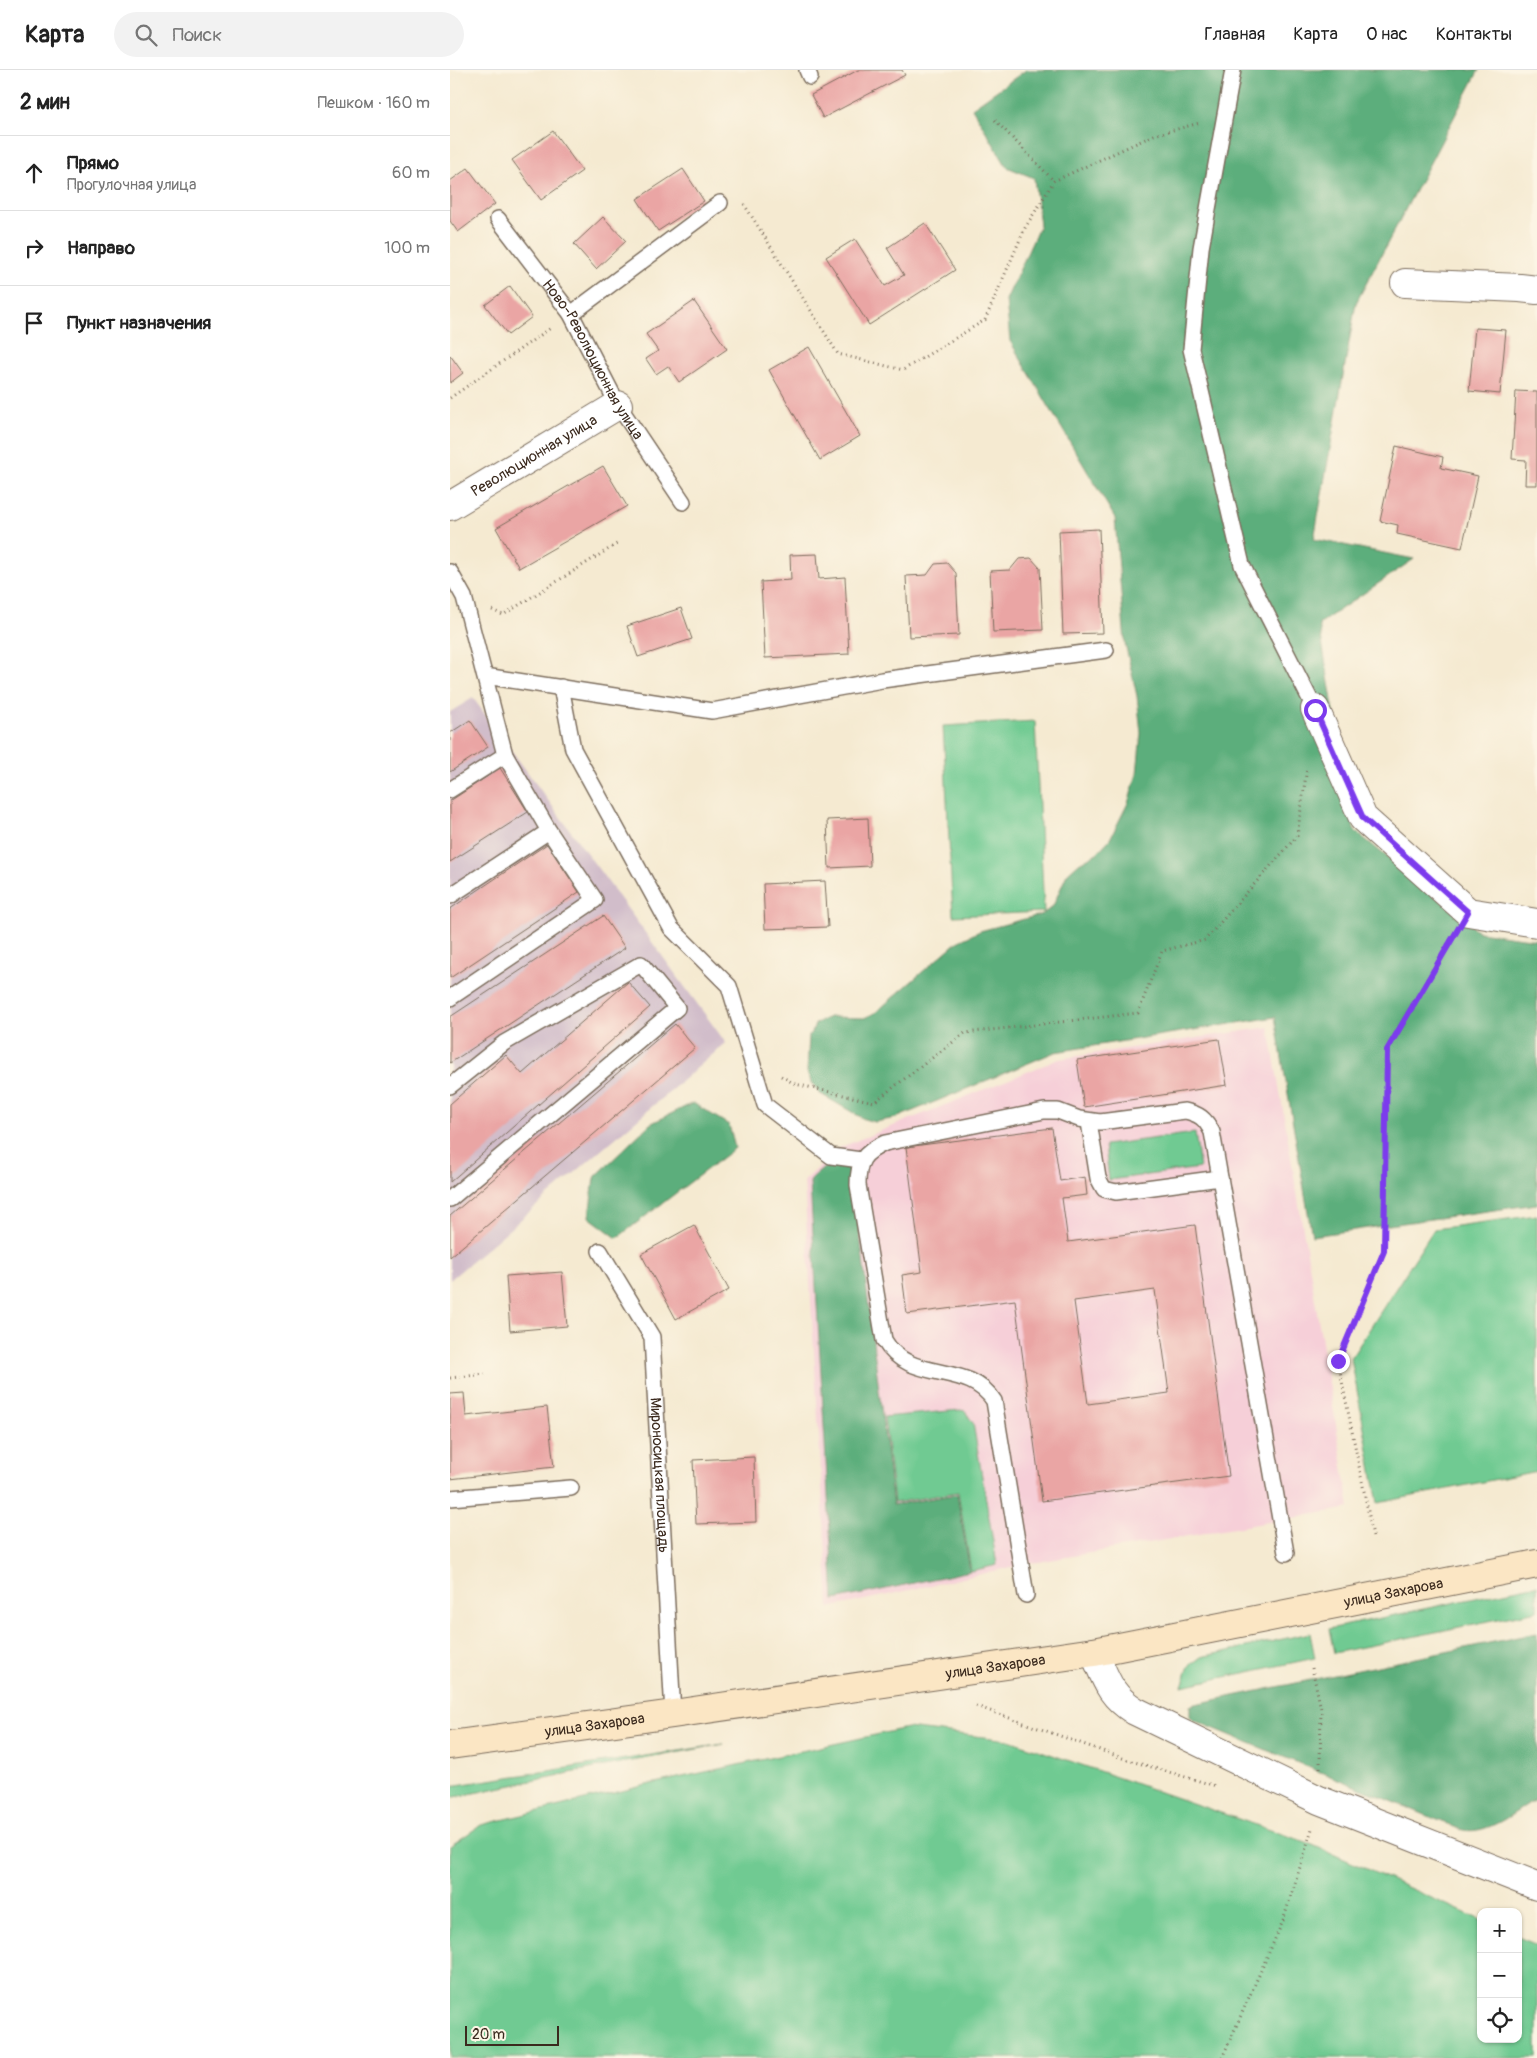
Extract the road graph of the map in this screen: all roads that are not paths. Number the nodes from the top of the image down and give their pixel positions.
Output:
1 (1233, 70) edge
2 (720, 203) road end
3 (498, 219) dead end
4 (1405, 283) dead end
5 (1537, 290) edge
6 (571, 314) junction
7 (618, 405) junction
8 (683, 502) dead end
9 (450, 506) edge
10 (450, 572) edge
11 (1106, 650) dead end
12 (485, 676) junction
13 (561, 687) junction
14 (1315, 710) joint
15 (505, 755) junction
16 (450, 790) edge
17 (549, 831) junction
18 (450, 896) edge
19 (1537, 923) edge
20 (450, 998) edge
21 (450, 1086) edge
22 (1089, 1122) junction
23 (861, 1160) junction
24 (1220, 1178) junction
25 (450, 1199) edge
26 (600, 1251) dead end
27 (571, 1488) dead end
28 (450, 1498) edge
29 (1286, 1553) dead end
30 (1537, 1564) edge
31 (1026, 1596) dead end
32 (1094, 1652) junction
33 (673, 1714) junction
34 (450, 1745) edge
35 (1537, 1886) edge

1 - 14 lane
2 - 6 lane
3 - 6 lane, Ново-Революционная улица
4 - 5 street
6 - 7 lane, Ново-Революционная улица
7 - 8 lane, Ново-Революционная улица
7 - 9 street, Революционная улица
10 - 12 lane
11 - 13 lane
12 - 13 lane
12 - 15 lane
13 - 23 lane
14 - 19 street
15 - 16 lane
15 - 17 lane
17 - 18 lane
17 - 20 lane
21 - 25 lane
22 - 23 lane
22 - 24 lane
22 - 24 lane
23 - 31 lane
24 - 29 lane
26 - 33 lane, Мироносицкая площадь
27 - 28 lane
30 - 32 main road, улица Захарова
32 - 33 main road, улица Захарова
32 - 35 street
33 - 34 main road, улица Захарова

